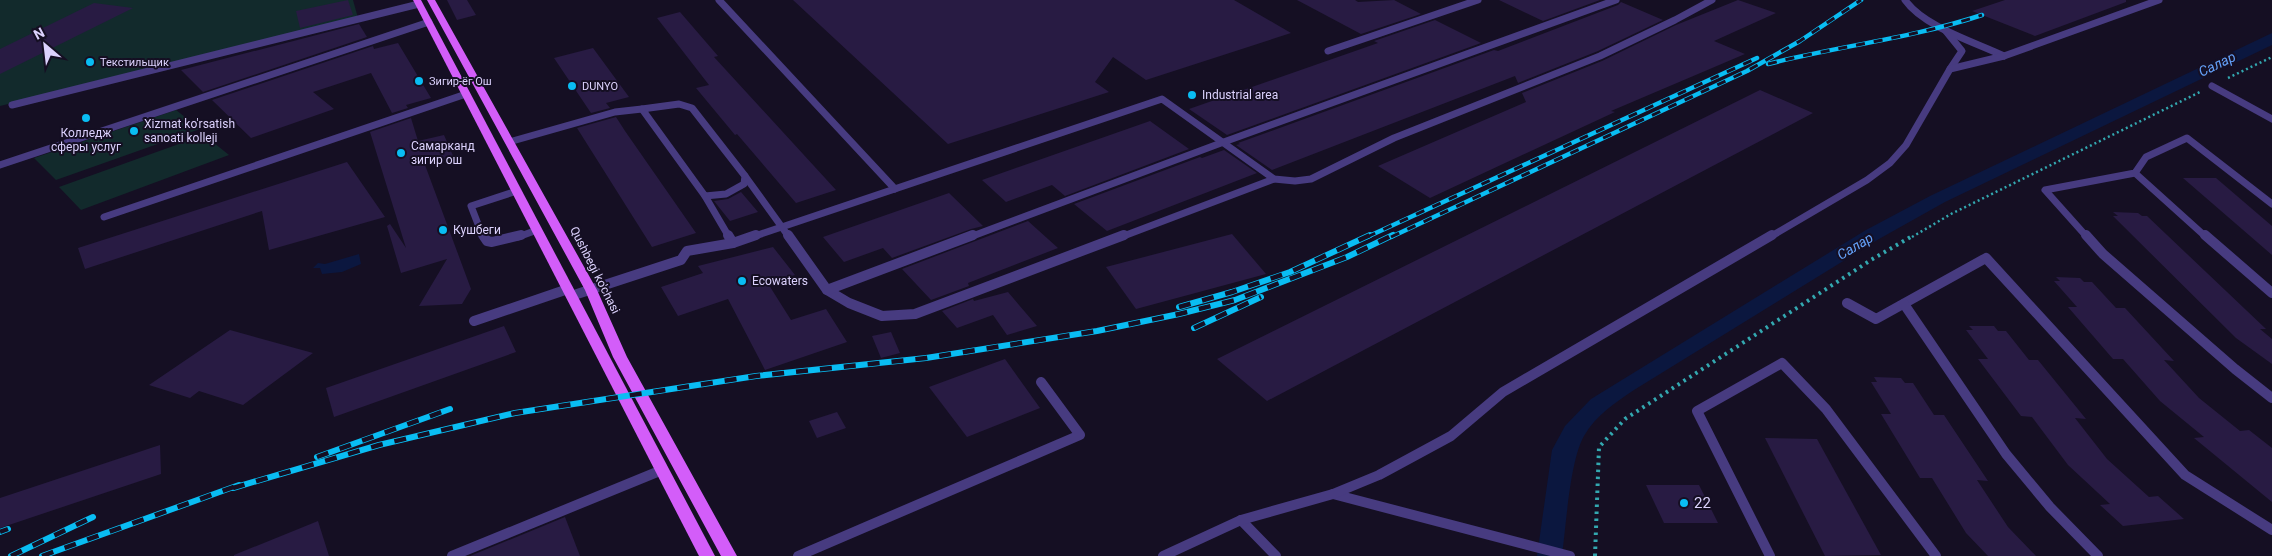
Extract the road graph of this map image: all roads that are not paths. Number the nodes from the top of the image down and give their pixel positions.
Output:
1 (431, 0) edge
2 (719, 0) edge
3 (1478, 0) edge
4 (1616, 0) edge
5 (1712, 0) edge
6 (1905, 0) edge
7 (2159, 0) edge
8 (418, 2) edge
9 (428, 22) junction
10 (1943, 28) junction
11 (449, 35) junction
12 (437, 38) junction
13 (1328, 51) dead end
14 (2004, 56) junction
15 (1950, 69) junction
16 (2212, 86) road end
17 (466, 94) junction
18 (12, 105) dead end
19 (642, 108) junction
20 (2272, 112) edge
21 (2262, 113) junction
22 (2272, 119) edge
23 (509, 142) junction
24 (1221, 143) junction
25 (0, 165) edge
26 (2135, 173) junction
27 (745, 176) junction
28 (1274, 179) junction
29 (895, 188) junction
30 (517, 192) junction
31 (705, 196) junction
32 (2272, 204) edge
33 (104, 217) dead end
34 (781, 227) junction
35 (537, 230) junction
36 (733, 243) junction
37 (590, 290) junction
38 (827, 290) junction
39 (570, 292) junction
40 (2272, 293) edge
41 (1847, 302) dead end
42 (1904, 304) junction
43 (474, 321) dead end
44 (1041, 382) dead end
45 (2272, 398) edge
46 (662, 470) junction
47 (1333, 494) junction
48 (1241, 520) junction
49 (2272, 530) edge
50 (1508, 538) joint
51 (452, 556) edge
52 (707, 556) edge
53 (729, 556) edge
54 (798, 556) edge
55 (1163, 556) edge
56 (1276, 556) edge
57 (1570, 556) edge
58 (1770, 556) edge
59 (1936, 556) edge
60 (2098, 556) edge

1 - 11 main road, Qushbegi ko'chasi
2 - 29 lane
3 - 13 lane
4 - 24 lane
5 - 28 lane
6 - 10 lane
7 - 14 lane
8 - 9 main road
8 - 18 lane
9 - 12 main road
9 - 25 lane
10 - 14 lane
10 - 15 lane
11 - 12 main road
11 - 23 main road, Qushbegi ko'chasi
12 - 17 main road
14 - 15 lane
15 - 47 lane
16 - 21 lane
17 - 30 main road
17 - 33 lane
19 - 23 lane
19 - 27 lane
19 - 31 lane
20 - 21 lane
21 - 22 lane
23 - 37 main road, Qushbegi ko'chasi
24 - 28 lane
24 - 29 lane
24 - 38 lane
26 - 32 lane
26 - 40 lane
26 - 45 lane
27 - 31 lane
27 - 34 lane
28 - 38 lane
29 - 34 lane
30 - 35 main road
30 - 35 lane
31 - 36 lane
34 - 36 lane
34 - 38 lane
35 - 39 main road
36 - 37 lane
37 - 39 lane
37 - 53 main road, Qushbegi ko'chasi
39 - 43 lane
39 - 46 main road
41 - 42 lane
42 - 49 lane
42 - 60 lane
44 - 54 lane
46 - 51 lane
46 - 52 main road
47 - 48 lane
47 - 50 lane
48 - 55 lane
48 - 56 lane
50 - 57 lane
58 - 59 lane

